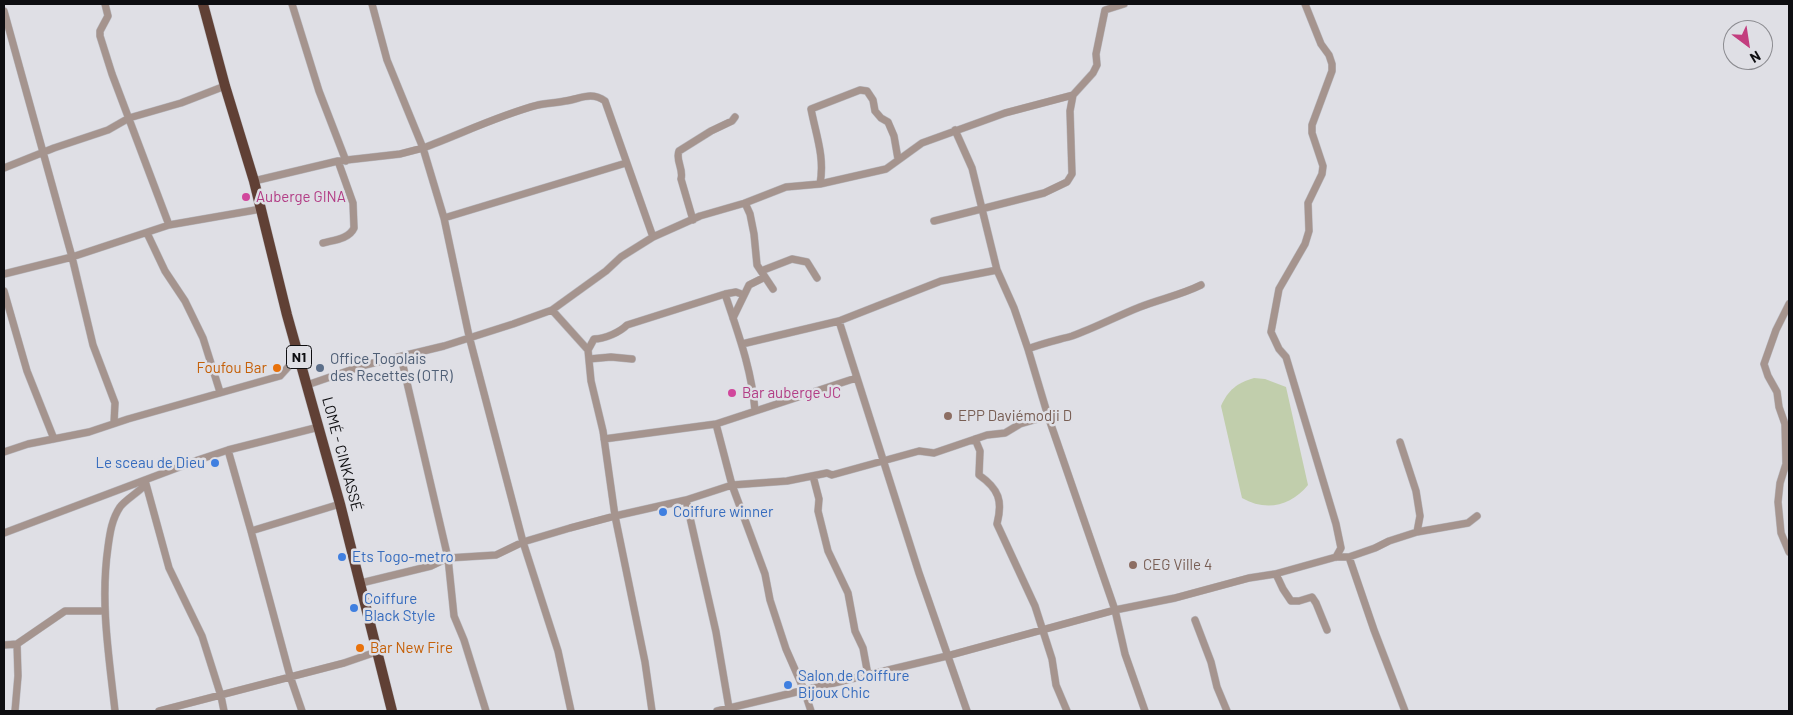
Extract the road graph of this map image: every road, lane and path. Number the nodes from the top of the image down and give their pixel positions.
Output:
1 (104, 4) edge
2 (203, 4) edge
3 (292, 4) edge
4 (372, 4) edge
5 (1124, 4) edge
6 (1305, 4) edge
7 (1105, 7) edge
8 (4, 11) edge
9 (225, 86) junction
10 (1073, 95) junction
11 (735, 117) dead end
12 (130, 118) junction
13 (955, 130) junction
14 (423, 148) junction
15 (43, 153) junction
16 (898, 159) junction
17 (342, 161) junction
18 (626, 163) junction
19 (4, 168) edge
20 (254, 181) junction
21 (820, 184) junction
22 (745, 203) junction
23 (981, 208) junction
24 (260, 209) junction
25 (444, 218) junction
26 (693, 220) junction
27 (934, 221) dead end
28 (169, 225) junction
29 (147, 233) junction
30 (653, 237) junction
31 (323, 243) dead end
32 (72, 257) junction
33 (997, 270) junction
34 (4, 274) edge
35 (763, 274) junction
36 (817, 278) dead end
37 (1201, 285) dead end
38 (773, 289) dead end
39 (4, 291) edge
40 (725, 294) junction
41 (744, 295) junction
42 (1789, 304) edge
43 (552, 310) junction
44 (733, 318) junction
45 (839, 321) junction
46 (469, 338) junction
47 (742, 344) junction
48 (1028, 349) junction
49 (588, 350) junction
50 (299, 355) junction
51 (401, 356) junction
52 (589, 359) junction
53 (632, 359) dead end
54 (856, 378) junction
55 (307, 385) junction
56 (220, 392) junction
57 (755, 411) junction
58 (1048, 416) junction
59 (114, 423) junction
60 (716, 424) junction
61 (319, 427) junction
62 (54, 439) junction
63 (604, 439) junction
64 (975, 439) junction
65 (1400, 442) dead end
66 (228, 450) junction
67 (4, 452) edge
68 (882, 461) junction
69 (813, 476) junction
70 (146, 483) junction
71 (732, 485) junction
72 (686, 500) junction
73 (340, 504) junction
74 (615, 516) junction
75 (1477, 516) dead end
76 (251, 531) junction
77 (4, 532) edge
78 (1417, 532) junction
79 (523, 542) junction
80 (1789, 552) edge
81 (1336, 557) junction
82 (1349, 557) junction
83 (448, 558) junction
84 (1276, 574) junction
85 (361, 583) junction
86 (1116, 610) junction
87 (104, 611) junction
88 (1196, 620) dead end
89 (1042, 630) junction
90 (1327, 630) dead end
91 (17, 644) junction
92 (4, 645) edge
93 (376, 652) junction
94 (948, 656) junction
95 (868, 675) junction
96 (290, 676) junction
97 (804, 690) junction
98 (221, 696) junction
99 (729, 708) junction
100 (747, 708) edge
101 (15, 711) edge
102 (116, 711) edge
103 (159, 711) edge
104 (224, 711) edge
105 (302, 711) edge
106 (392, 711) edge
107 (486, 711) edge
108 (571, 711) edge
109 (652, 711) edge
110 (716, 711) edge
111 (811, 711) edge
112 (967, 711) edge
113 (1067, 711) edge
114 (1145, 711) edge
115 (1226, 711) edge
116 (1405, 711) edge

1 - 12 street
2 - 9 highway, LOMÉ - CINKASSÉ / N1
3 - 17 street
4 - 14 street
5 - 7 street
6 - 81 street
7 - 10 street
8 - 15 street
9 - 12 street
9 - 20 highway, LOMÉ - CINKASSÉ / N1
10 - 13 street
10 - 23 street
11 - 26 street
12 - 15 street
12 - 28 street
13 - 16 street
13 - 23 street
14 - 17 street
14 - 18 street
14 - 25 street
15 - 19 street
15 - 32 street
16 - 21 street
16 - 21 street
17 - 20 street
17 - 31 street
18 - 25 street
18 - 30 street
20 - 24 highway, LOMÉ - CINKASSÉ / N1
21 - 22 street
22 - 26 street
22 - 35 street
23 - 27 street
23 - 33 street
24 - 28 street
24 - 50 highway, LOMÉ - CINKASSÉ / N1
25 - 46 street
26 - 30 street
28 - 29 street
29 - 32 street
29 - 56 street
30 - 43 street
32 - 34 street
32 - 59 street
33 - 45 street
33 - 48 street
35 - 36 street
35 - 38 street
35 - 41 street
37 - 48 street
39 - 62 street
40 - 41 street
40 - 44 street
40 - 49 street
41 - 44 street
42 - 80 street
43 - 46 street
43 - 49 street
44 - 47 street
45 - 47 street
45 - 54 street
46 - 51 street
46 - 79 street
47 - 57 street
48 - 58 street
49 - 52 street
50 - 55 highway, LOMÉ - CINKASSÉ / N1
50 - 56 street
51 - 55 street
51 - 83 street
52 - 53 street
52 - 63 street
54 - 57 street
54 - 68 street
55 - 61 highway, LOMÉ - CINKASSÉ / N1
56 - 59 street
57 - 60 street
58 - 64 street
58 - 86 street
59 - 62 street
60 - 63 street
60 - 71 street
61 - 66 street
61 - 73 highway, LOMÉ - CINKASSÉ / N1
62 - 67 street
63 - 74 street
64 - 68 street
64 - 89 street
65 - 78 street
66 - 70 street
66 - 76 street
68 - 69 street
68 - 94 street
69 - 71 street
69 - 95 street
70 - 77 street
70 - 87 street
70 - 98 street
71 - 72 street
71 - 97 street
72 - 74 street
72 - 99 street
73 - 76 street
73 - 85 highway, LOMÉ - CINKASSÉ / N1
74 - 79 street
74 - 109 street
75 - 78 street
76 - 96 street
78 - 82 street
79 - 83 street
79 - 108 street
81 - 82 street
81 - 84 street
82 - 116 street
83 - 85 street
83 - 107 street
84 - 86 street
84 - 90 street
85 - 93 highway, LOMÉ - CINKASSÉ / N1
86 - 89 street
86 - 114 street
87 - 91 street
87 - 102 street
88 - 115 street
89 - 94 street
89 - 113 street
91 - 92 street
91 - 101 street
93 - 96 street
93 - 106 highway, LOMÉ - CINKASSÉ / N1
94 - 95 street
94 - 112 street
95 - 97 street
96 - 98 street
96 - 105 street
97 - 100 street
97 - 111 street
98 - 103 street
98 - 104 street
99 - 100 street
99 - 110 street

